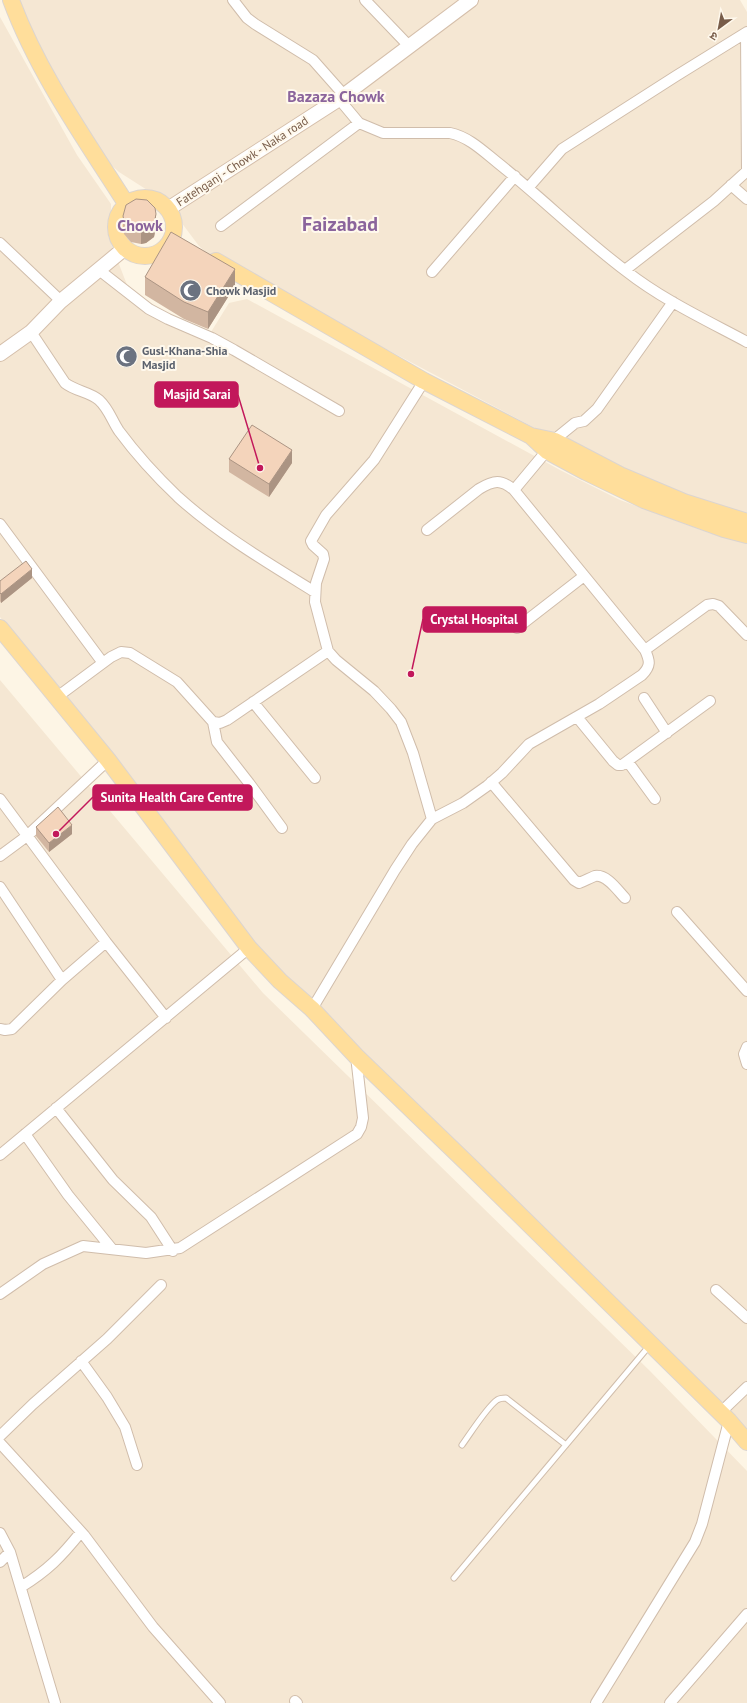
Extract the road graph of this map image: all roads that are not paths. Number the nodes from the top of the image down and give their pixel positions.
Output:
1 (11, 0) edge
2 (233, 0) edge
3 (365, 0) edge
4 (471, 0) edge
5 (746, 32) edge
6 (409, 46) junction
7 (342, 97) junction
8 (359, 123) junction
9 (747, 171) edge
10 (515, 176) junction
11 (731, 185) junction
12 (528, 188) junction
13 (747, 199) edge
14 (127, 205) junction
15 (168, 209) junction
16 (221, 226) dead end
17 (0, 243) edge
18 (125, 248) junction
19 (202, 252) edge
20 (99, 270) junction
21 (625, 270) junction
22 (432, 272) dead end
23 (62, 301) junction
24 (673, 302) junction
25 (31, 332) junction
26 (747, 342) edge
27 (0, 354) edge
28 (424, 381) junction
29 (339, 411) dead end
30 (551, 446) junction
31 (514, 490) junction
32 (747, 522) edge
33 (0, 524) edge
34 (427, 530) dead end
35 (747, 535) edge
36 (584, 576) junction
37 (315, 592) junction
38 (0, 628) edge
39 (517, 628) dead end
40 (747, 635) edge
41 (645, 650) junction
42 (328, 651) junction
43 (103, 663) junction
44 (57, 697) junction
45 (644, 698) dead end
46 (710, 701) dead end
47 (253, 702) junction
48 (577, 717) junction
49 (213, 722) junction
50 (667, 733) junction
51 (108, 760) junction
52 (628, 762) junction
53 (315, 778) dead end
54 (491, 782) junction
55 (0, 799) edge
56 (655, 799) dead end
57 (432, 819) junction
58 (282, 828) dead end
59 (27, 836) junction
60 (0, 856) edge
61 (0, 887) edge
62 (625, 898) dead end
63 (677, 912) dead end
64 (106, 942) junction
65 (249, 948) junction
66 (62, 980) junction
67 (747, 991) edge
68 (312, 1009) junction
69 (166, 1018) junction
70 (0, 1029) edge
71 (747, 1047) edge
72 (356, 1056) junction
73 (747, 1064) edge
74 (56, 1108) junction
75 (25, 1134) junction
76 (0, 1155) edge
77 (112, 1249) junction
78 (173, 1250) junction
79 (161, 1286) dead end
80 (716, 1290) dead end
81 (0, 1294) edge
82 (747, 1318) edge
83 (651, 1344) junction
84 (81, 1361) junction
85 (747, 1387) edge
86 (724, 1417) junction
87 (0, 1436) edge
88 (747, 1442) edge
89 (0, 1443) edge
90 (462, 1445) dead end
91 (566, 1445) junction
92 (137, 1465) dead end
93 (0, 1532) edge
94 (81, 1532) junction
95 (10, 1552) junction
96 (0, 1562) edge
97 (454, 1578) dead end
98 (21, 1587) junction
99 (747, 1614) edge
100 (55, 1703) edge
101 (220, 1703) edge
102 (596, 1703) edge
103 (670, 1703) edge

1 - 14 main road
2 - 7 street
3 - 6 street
4 - 6 street, Fatehganj - Chowk - Naka road
5 - 9 street
5 - 12 street
6 - 7 street, Fatehganj - Chowk - Naka road
7 - 8 street
7 - 15 street, Fatehganj - Chowk - Naka road
8 - 10 street
8 - 16 street
9 - 11 street
10 - 12 street
10 - 22 street
11 - 13 street
11 - 21 street
12 - 21 street
14 - 15 main road
14 - 18 main road
15 - 18 main road
17 - 23 street
18 - 20 street
19 - 28 main road
20 - 23 street
20 - 29 street
21 - 24 street
23 - 25 street
24 - 26 street
24 - 30 street
25 - 27 street
25 - 37 street
28 - 30 main road
28 - 37 street
30 - 31 street
30 - 32 main road
30 - 35 main road
31 - 34 street
31 - 36 street
33 - 43 street
36 - 39 street
36 - 41 street
37 - 42 street
38 - 44 main road
40 - 41 street
41 - 48 street
42 - 47 street
42 - 57 street
43 - 44 street
43 - 49 street
44 - 51 main road
45 - 50 street
46 - 50 street
47 - 49 street
47 - 53 street
48 - 52 street
48 - 54 street
49 - 58 street
50 - 52 street
51 - 59 street
51 - 65 main road
52 - 56 street
54 - 57 street
54 - 62 street
55 - 59 street
57 - 68 street
59 - 60 street
59 - 64 street
61 - 66 street
63 - 67 street
64 - 66 street
64 - 69 street
65 - 68 main road
65 - 69 street
66 - 70 street
68 - 72 main road
69 - 74 street
71 - 73 street
72 - 78 street
72 - 83 main road
74 - 75 street
74 - 78 street
75 - 76 street
75 - 77 street
77 - 78 street
77 - 81 street
79 - 84 street
80 - 82 street
83 - 86 main road
83 - 91 lane
84 - 87 street
84 - 92 street
85 - 86 street
86 - 88 main road
86 - 102 street
89 - 94 street
90 - 91 lane
91 - 97 lane
93 - 95 street
94 - 98 street
94 - 101 street
95 - 96 street
95 - 98 street
98 - 100 street
99 - 103 street

